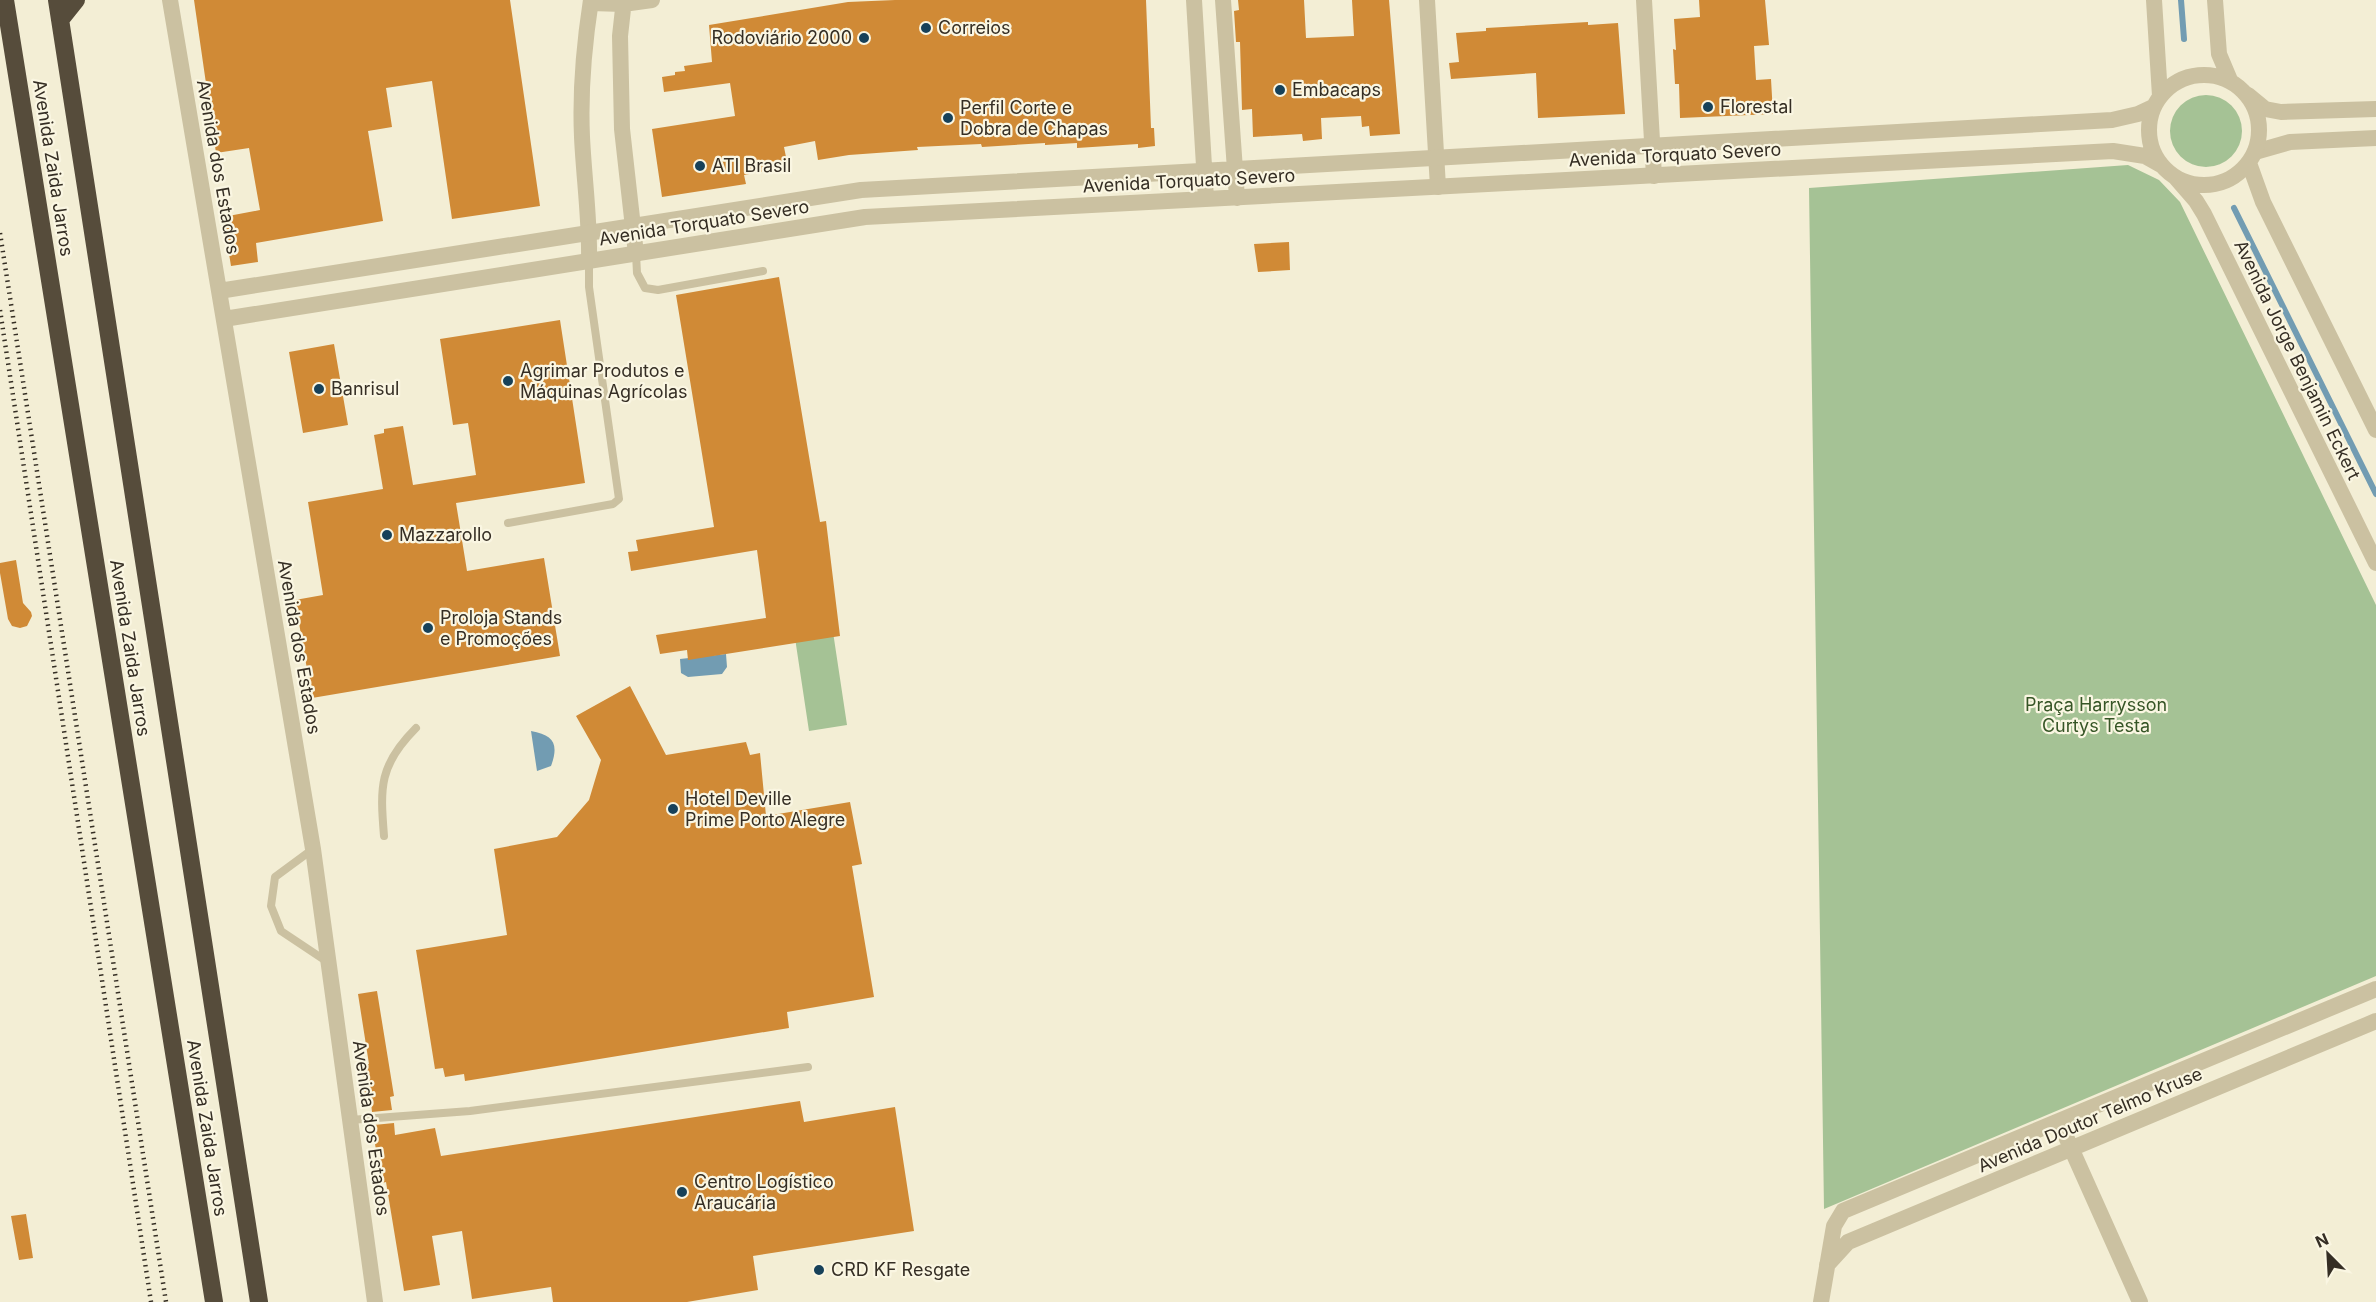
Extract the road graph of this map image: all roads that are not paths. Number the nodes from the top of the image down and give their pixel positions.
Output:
1 (5, 0) edge
2 (57, 0) edge
3 (76, 0) edge
4 (170, 0) edge
5 (652, 0) edge
6 (1194, 0) edge
7 (1223, 0) edge
8 (1427, 0) edge
9 (1644, 0) edge
10 (2154, 0) edge
11 (2215, 0) edge
12 (591, 1) edge
13 (623, 2) edge
14 (60, 20) junction
15 (2230, 80) junction
16 (2248, 95) junction
17 (2157, 101) junction
18 (2376, 109) edge
19 (2376, 138) edge
20 (1652, 146) junction
21 (1437, 158) junction
22 (2252, 158) junction
23 (2161, 165) junction
24 (1236, 169) junction
25 (1204, 171) junction
26 (1654, 176) junction
27 (2176, 178) junction
28 (1025, 181) junction
29 (1438, 187) junction
30 (1237, 198) junction
31 (1206, 199) junction
32 (1025, 209) junction
33 (632, 226) junction
34 (590, 232) junction
35 (636, 254) junction
36 (412, 260) junction
37 (589, 261) junction
38 (763, 271) dead end
39 (413, 289) junction
40 (219, 291) junction
41 (224, 319) junction
42 (2376, 430) edge
43 (508, 523) dead end
44 (2376, 563) edge
45 (416, 728) dead end
46 (384, 836) dead end
47 (313, 849) junction
48 (329, 963) junction
49 (2376, 989) edge
50 (2376, 1021) edge
51 (808, 1067) dead end
52 (350, 1120) junction
53 (2059, 1121) junction
54 (2071, 1149) junction
55 (1827, 1266) junction
56 (214, 1302) edge
57 (259, 1302) edge
58 (375, 1302) edge
59 (1821, 1302) edge
60 (2140, 1302) edge

1 - 56 highway, Avenida Zaida Jarros
2 - 14 highway, Avenida Zaida Jarros
3 - 14 highway
4 - 40 street, Avenida dos Estados
5 - 13 street
6 - 25 street
7 - 24 street
8 - 21 street
9 - 20 street
10 - 17 street
11 - 15 street
12 - 13 street
12 - 34 street
13 - 33 street
14 - 57 highway, Avenida Zaida Jarros
15 - 16 street
15 - 17 street
16 - 18 street
16 - 22 street
17 - 20 street, Avenida Torquato Severo
17 - 23 street
19 - 22 street
20 - 21 street, Avenida Torquato Severo
20 - 26 street
21 - 24 street, Avenida Torquato Severo
21 - 29 street
22 - 27 street
22 - 42 street
23 - 26 street, Avenida Torquato Severo
23 - 27 street
24 - 25 street, Avenida Torquato Severo
24 - 30 street
25 - 28 street, Avenida Torquato Severo
25 - 31 street
26 - 29 street, Avenida Torquato Severo
27 - 44 street, Avenida Jorge Benjamin Eckert
28 - 32 street
28 - 33 street, Avenida Torquato Severo
29 - 30 street, Avenida Torquato Severo
30 - 31 street, Avenida Torquato Severo
31 - 32 street, Avenida Torquato Severo
32 - 35 street, Avenida Torquato Severo
33 - 34 street, Avenida Torquato Severo
33 - 35 street
34 - 36 street, Avenida Torquato Severo
34 - 37 street
35 - 37 street, Avenida Torquato Severo
35 - 38 lane
36 - 39 street
36 - 40 street, Avenida Torquato Severo
37 - 39 street, Avenida Torquato Severo
37 - 43 lane
39 - 41 street, Avenida Torquato Severo
40 - 41 street, Avenida dos Estados
41 - 47 street, Avenida dos Estados
45 - 46 lane
47 - 48 street, Avenida dos Estados
47 - 48 lane
48 - 52 street, Avenida dos Estados
49 - 53 street, Avenida Doutor Telmo Kruse
50 - 54 street, Avenida Doutor Telmo Kruse
51 - 52 lane
52 - 58 street, Avenida dos Estados
53 - 54 street
53 - 55 street, Avenida Doutor Telmo Kruse
54 - 55 street, Avenida Doutor Telmo Kruse
54 - 60 street
55 - 59 street

